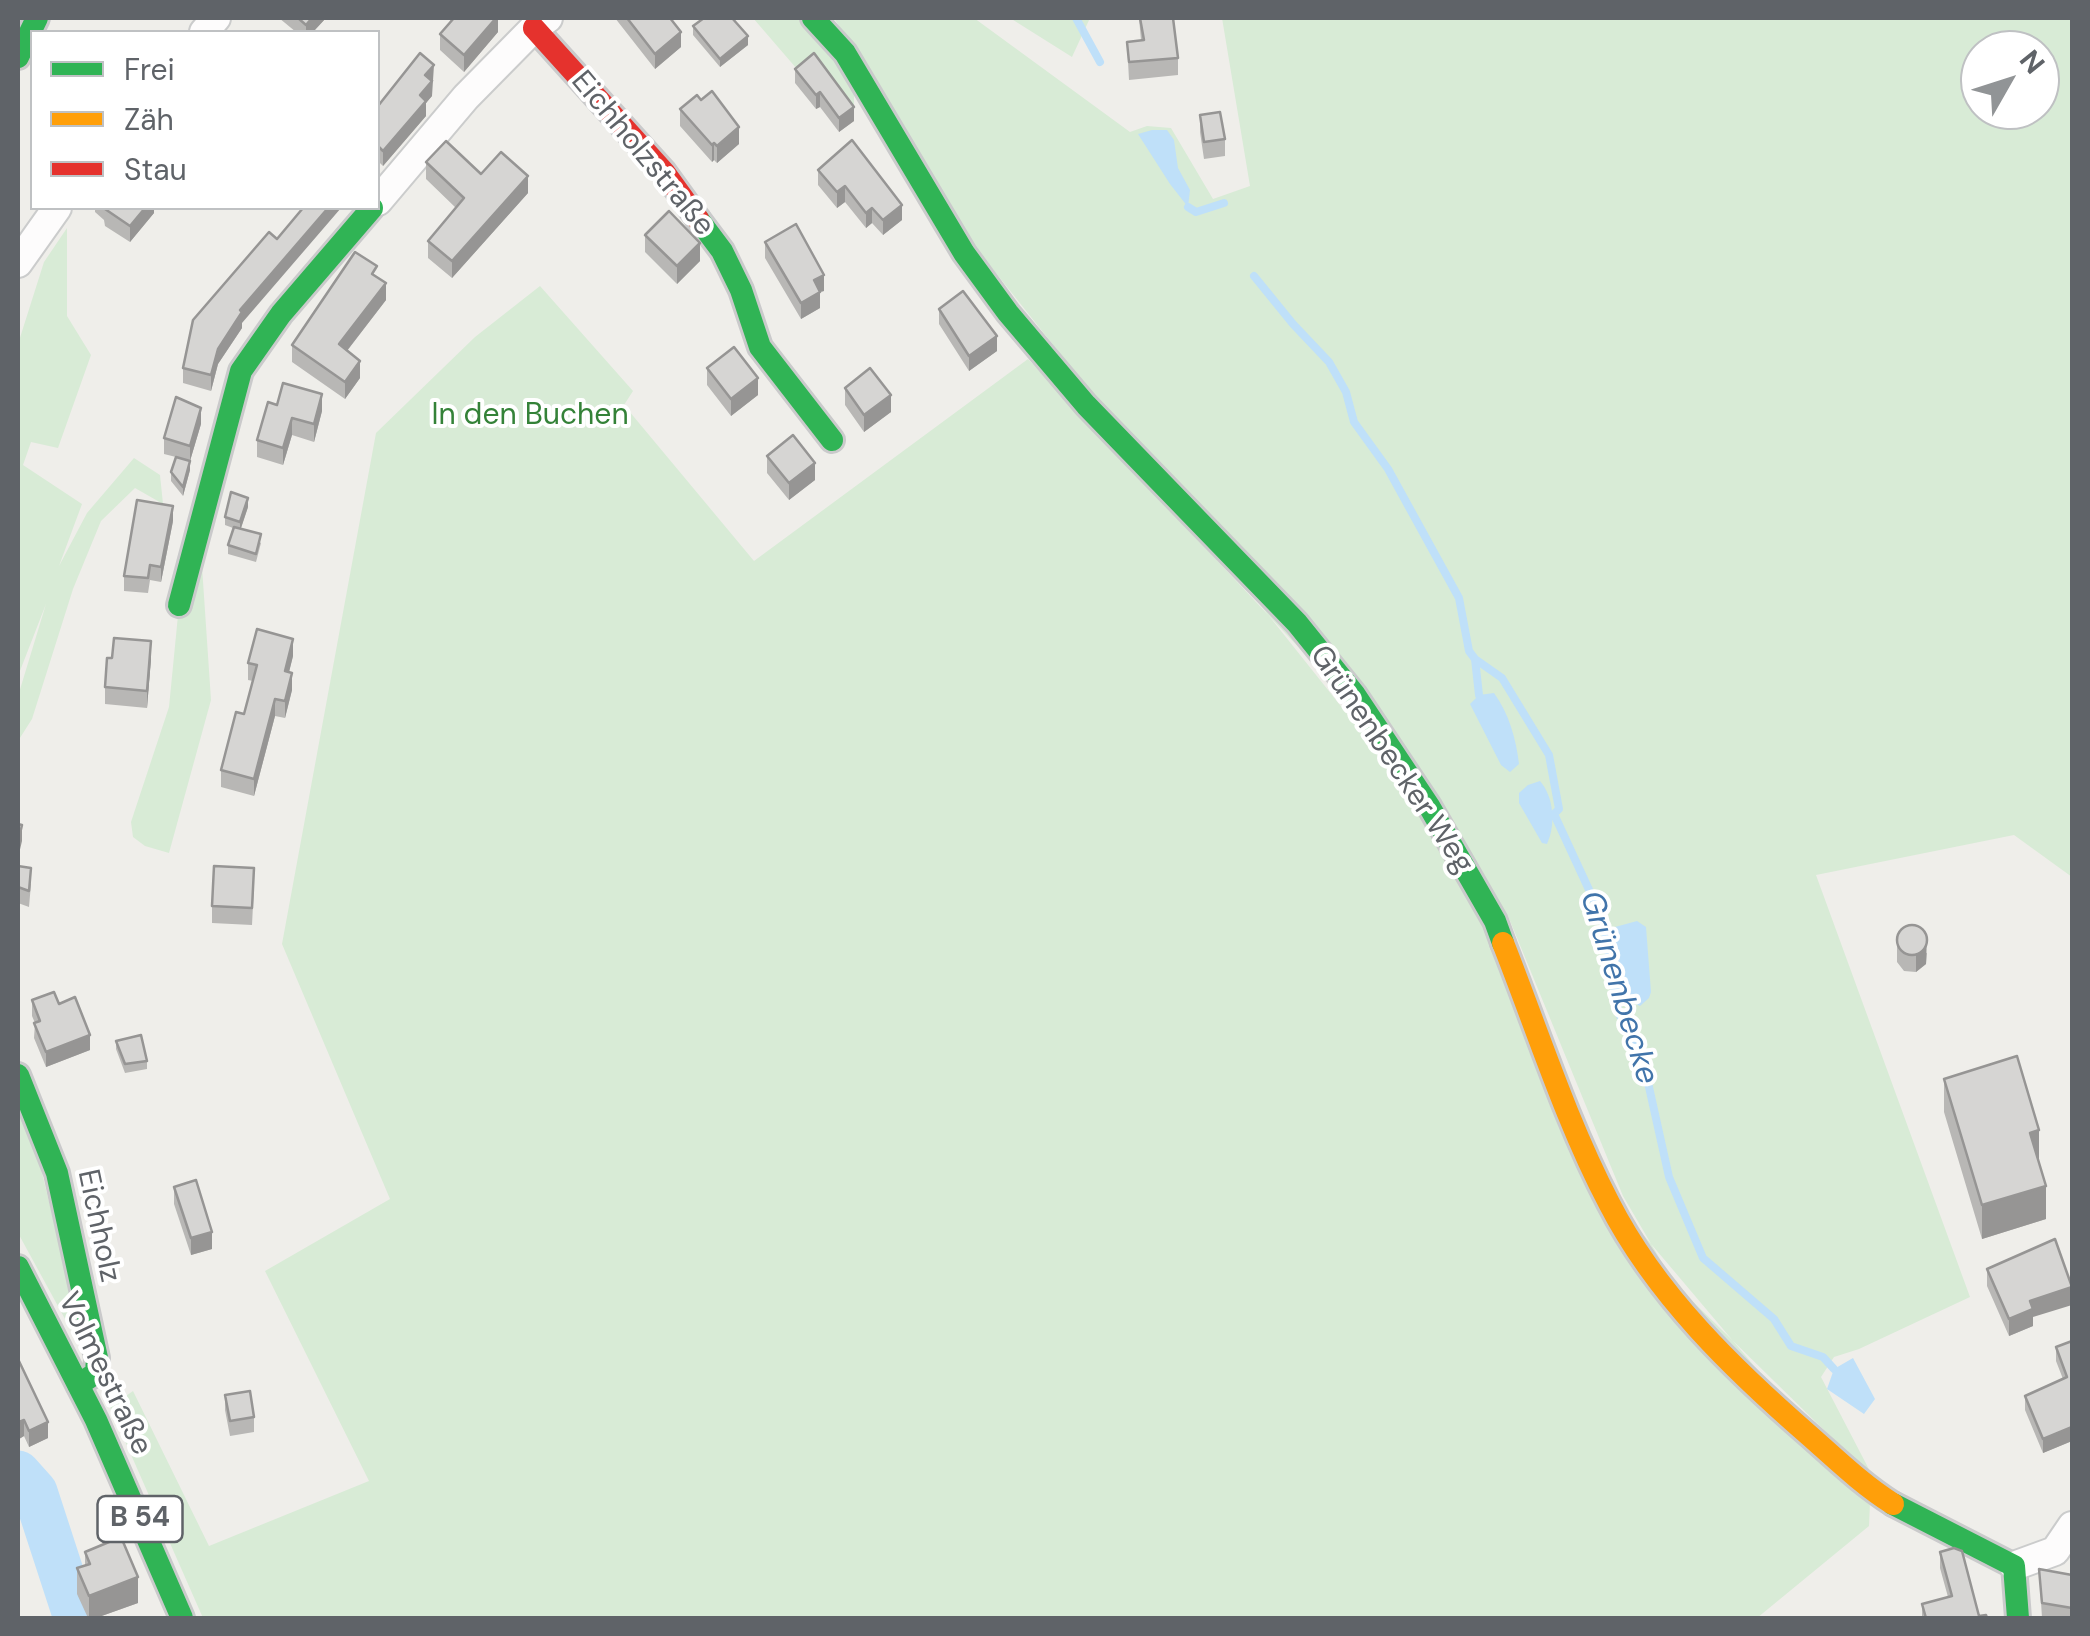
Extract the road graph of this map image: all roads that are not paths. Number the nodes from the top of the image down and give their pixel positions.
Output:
1 (813, 18) edge
2 (542, 23) edge
3 (30, 32) edge
4 (18, 57) edge
5 (380, 199) edge
6 (56, 210) edge
7 (370, 210) edge
8 (18, 263) edge
9 (832, 440) dead end
10 (179, 606) dead end
11 (18, 1075) edge
12 (18, 1267) edge
13 (78, 1385) junction
14 (2072, 1526) edge
15 (2014, 1566) junction
16 (182, 1618) edge
17 (2018, 1618) edge

1 - 15 street, Grünenbecker Weg
2 - 5 street, Eichholzstraße
2 - 9 street, Eichholzstraße
3 - 4 street
6 - 8 street
7 - 10 street
11 - 13 street, Eichholz
12 - 13 street, Volmestraße / B 54
13 - 16 street, Volmestraße / B 54
14 - 15 street
15 - 17 street

